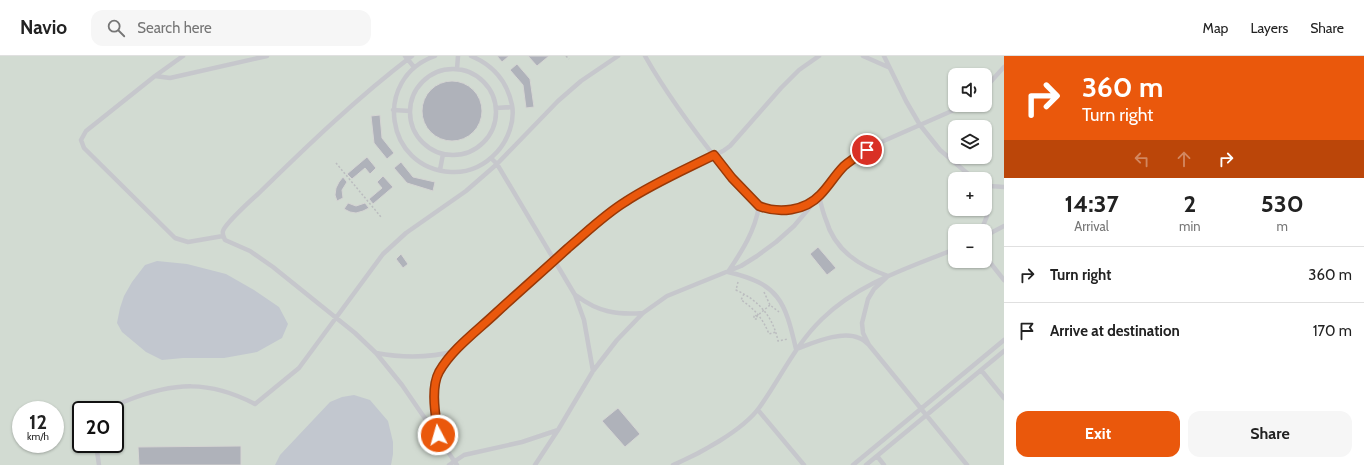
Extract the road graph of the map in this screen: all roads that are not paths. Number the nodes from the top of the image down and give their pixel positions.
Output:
1 (183, 56) edge
2 (267, 56) edge
3 (412, 56) edge
4 (435, 56) edge
5 (458, 56) edge
6 (471, 56) edge
7 (618, 56) edge
8 (645, 56) edge
9 (819, 56) edge
10 (863, 56) edge
11 (884, 56) edge
12 (407, 58) edge
13 (414, 67) junction
14 (888, 67) junction
15 (1004, 67) edge
16 (457, 69) junction
17 (155, 76) junction
18 (992, 80) edge
19 (512, 107) junction
20 (496, 108) junction
21 (393, 110) junction
22 (410, 111) junction
23 (949, 112) edge
24 (920, 125) junction
25 (443, 154) junction
26 (714, 155) junction
27 (491, 158) junction
28 (496, 164) junction
29 (440, 170) junction
30 (966, 172) edge
31 (992, 186) edge
32 (1004, 187) edge
33 (819, 196) junction
34 (759, 206) junction
35 (1004, 226) edge
36 (992, 232) edge
37 (223, 236) junction
38 (948, 252) edge
39 (554, 261) junction
40 (992, 265) edge
41 (728, 272) junction
42 (888, 276) junction
43 (1004, 280) edge
44 (575, 295) junction
45 (643, 313) junction
46 (336, 318) junction
47 (1004, 340) edge
48 (870, 345) junction
49 (796, 349) junction
50 (456, 351) junction
51 (1004, 351) edge
52 (376, 353) junction
53 (981, 370) junction
54 (593, 371) junction
55 (1004, 398) edge
56 (124, 402) edge
57 (921, 409) junction
58 (758, 410) junction
59 (926, 416) junction
60 (558, 430) junction
61 (438, 435) junction
62 (97, 453) edge
63 (877, 456) junction
64 (456, 463) edge
65 (99, 465) edge
66 (449, 465) edge
67 (535, 465) edge
68 (673, 465) edge
69 (804, 465) edge
70 (853, 465) edge
71 (866, 465) edge
72 (884, 465) edge
73 (967, 465) edge

1 - 17 lane
2 - 17 lane
3 - 12 lane
4 - 13 lane
5 - 16 lane
6 - 19 lane
7 - 28 lane
8 - 26 lane
9 - 26 lane
10 - 14 lane
11 - 14 lane
12 - 13 lane
12 - 37 lane
13 - 21 lane
14 - 24 lane
15 - 18 lane
16 - 20 lane
16 - 22 lane
17 - 37 lane
19 - 20 lane
19 - 27 lane
20 - 25 lane
21 - 22 lane
21 - 29 lane
22 - 25 lane
23 - 24 lane
24 - 30 lane
24 - 33 lane
25 - 29 lane
26 - 34 lane
26 - 39 lane
27 - 28 lane
27 - 29 lane
28 - 39 lane
28 - 46 lane
31 - 32 lane
33 - 34 lane
33 - 41 lane
33 - 42 lane
34 - 41 lane
35 - 36 lane
37 - 46 lane
38 - 42 lane
39 - 44 lane
39 - 50 lane
40 - 43 lane
41 - 45 lane
41 - 49 lane
42 - 48 lane
42 - 49 lane
44 - 45 lane
44 - 54 lane
45 - 54 lane
46 - 52 lane
46 - 56 lane
47 - 57 lane
48 - 49 lane
48 - 57 lane
49 - 58 lane
50 - 52 lane
50 - 61 lane
51 - 53 lane
52 - 61 lane
53 - 55 lane
53 - 59 lane
54 - 60 lane
57 - 59 lane
57 - 70 lane
58 - 68 lane
58 - 69 lane
59 - 63 lane
59 - 73 lane
60 - 64 lane
60 - 67 lane
61 - 64 lane
62 - 65 lane
63 - 71 lane
63 - 72 lane
64 - 66 lane

